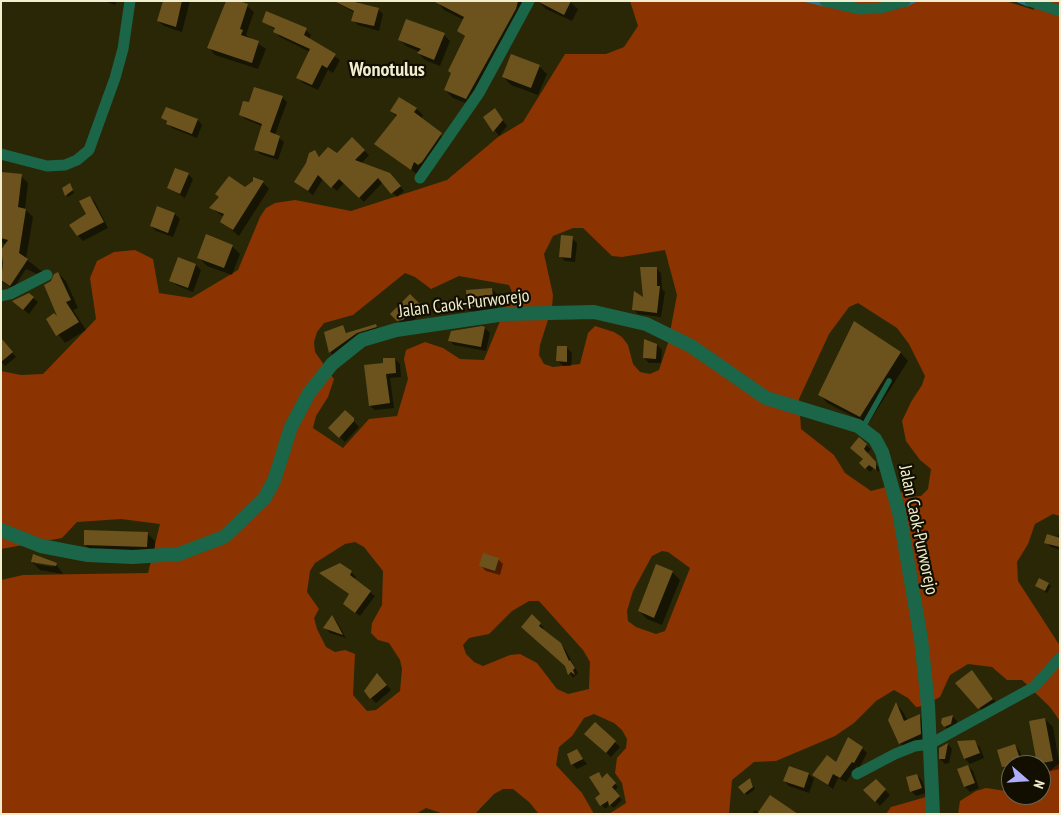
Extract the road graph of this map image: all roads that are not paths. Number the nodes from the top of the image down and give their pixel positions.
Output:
1 (130, 1) edge
2 (529, 1) edge
3 (826, 1) edge
4 (905, 1) edge
5 (1030, 1) edge
6 (1060, 11) edge
7 (1, 154) edge
8 (420, 178) dead end
9 (47, 275) dead end
10 (1, 296) edge
11 (888, 382) dead end
12 (862, 429) junction
13 (1, 530) edge
14 (1060, 658) edge
15 (930, 744) junction
16 (857, 774) dead end
17 (933, 814) edge

1 - 7 street
2 - 8 street
3 - 4 street
5 - 6 street
9 - 10 street
11 - 12 lane
12 - 13 street, Jalan Caok-Purworejo
12 - 15 street, Jalan Caok-Purworejo
14 - 15 street
15 - 16 street
15 - 17 street, Jalan Caok-Purworejo

